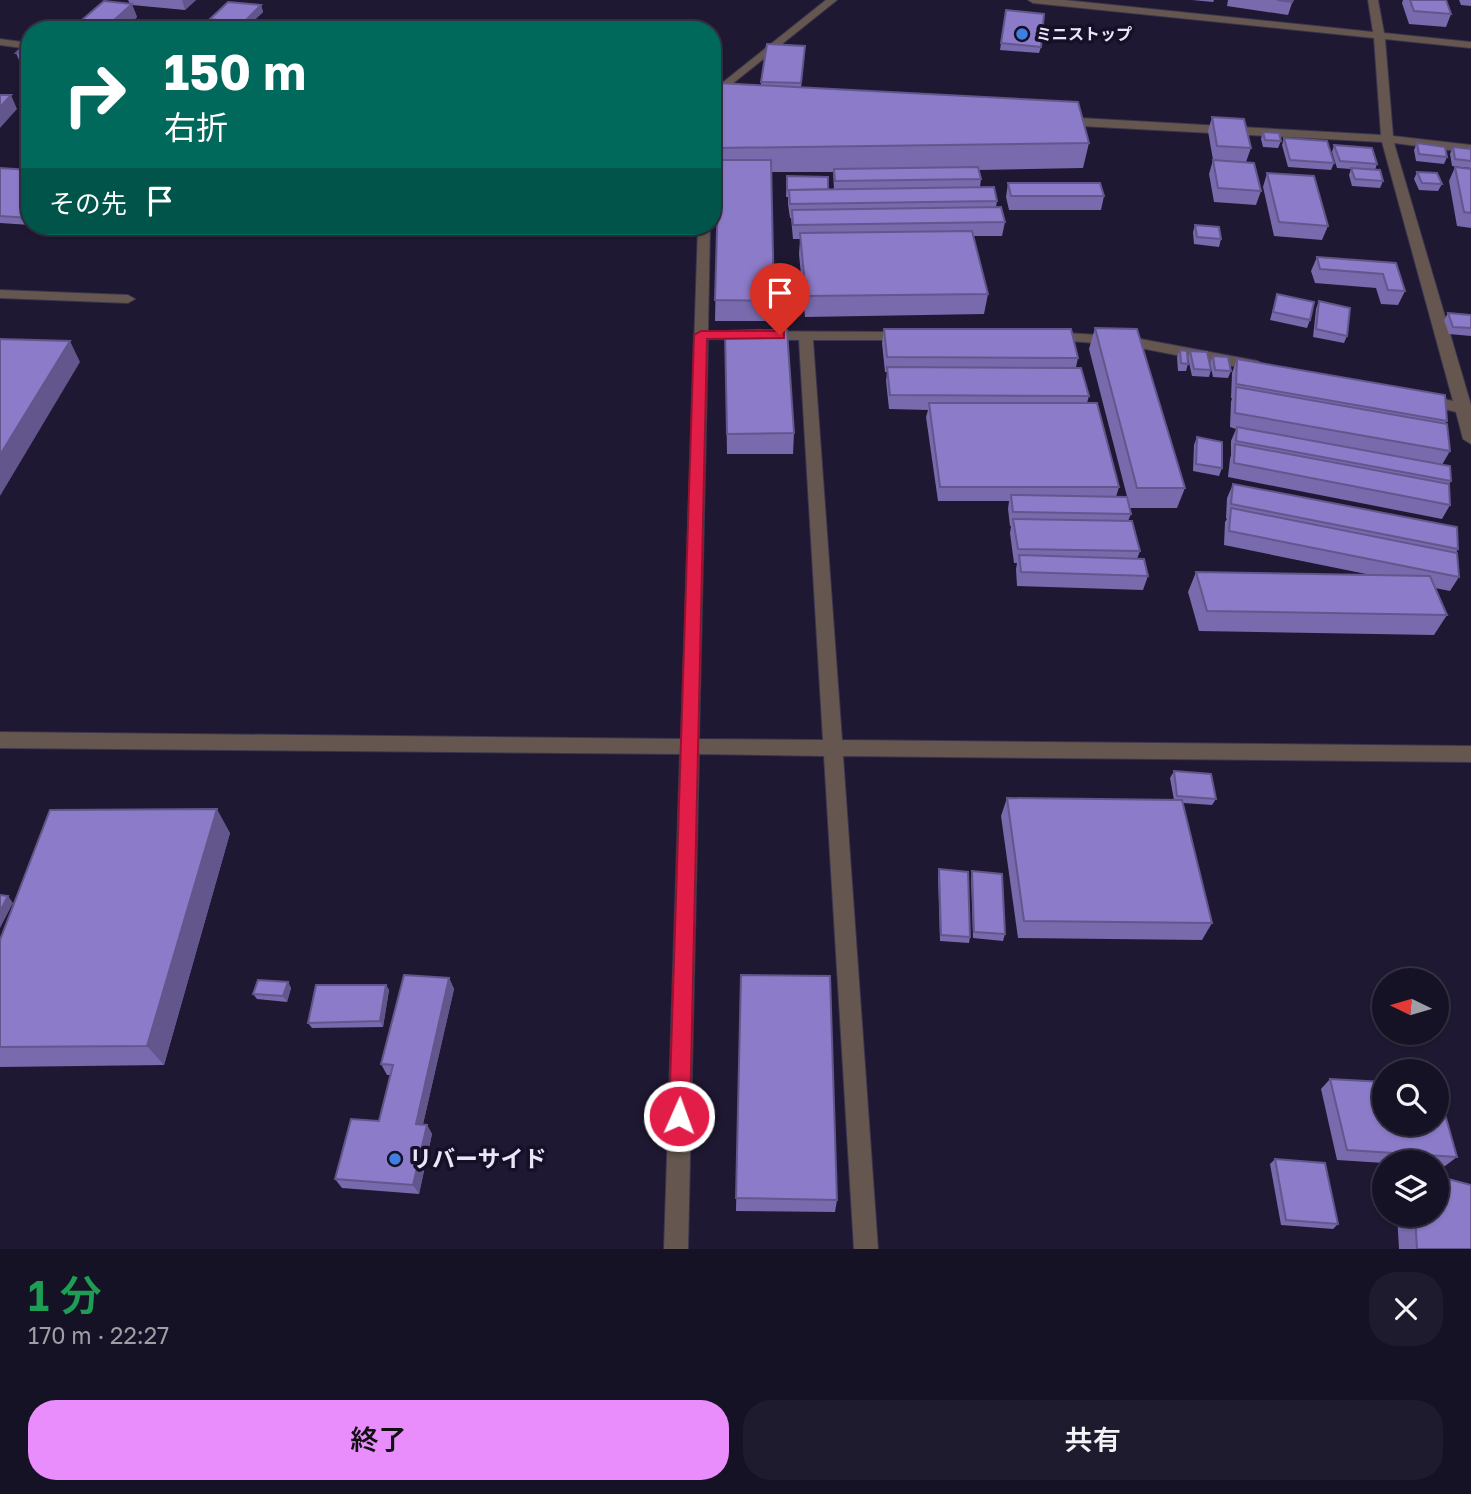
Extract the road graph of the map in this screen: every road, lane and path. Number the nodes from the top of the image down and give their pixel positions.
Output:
1 (832, 0) edge
2 (1033, 0) edge
3 (1373, 0) edge
4 (1074, 2) edge
5 (1379, 36) junction
6 (0, 42) edge
7 (21, 45) edge
8 (1471, 45) edge
9 (721, 92) edge
10 (721, 102) edge
11 (726, 103) edge
12 (1043, 120) edge
13 (1387, 139) junction
14 (1471, 149) edge
15 (704, 235) edge
16 (0, 294) edge
17 (128, 299) dead end
18 (701, 335) junction
19 (806, 335) junction
20 (917, 336) edge
21 (1042, 336) edge
22 (1278, 370) edge
23 (1409, 397) edge
24 (1466, 409) edge
25 (1471, 439) edge
26 (0, 740) edge
27 (689, 745) junction
28 (833, 747) junction
29 (1471, 754) edge
30 (676, 1249) edge
31 (866, 1249) edge

1 - 9 street
2 - 4 street
3 - 5 street
4 - 5 street
5 - 8 street
5 - 13 street
6 - 7 street
10 - 11 street
12 - 13 street
13 - 14 street
13 - 24 street
15 - 18 street
16 - 17 street
18 - 19 street
18 - 27 street
19 - 20 street
19 - 28 street
21 - 22 street
23 - 24 street
24 - 25 street
26 - 27 street
27 - 28 street
27 - 30 street
28 - 29 street
28 - 31 street

